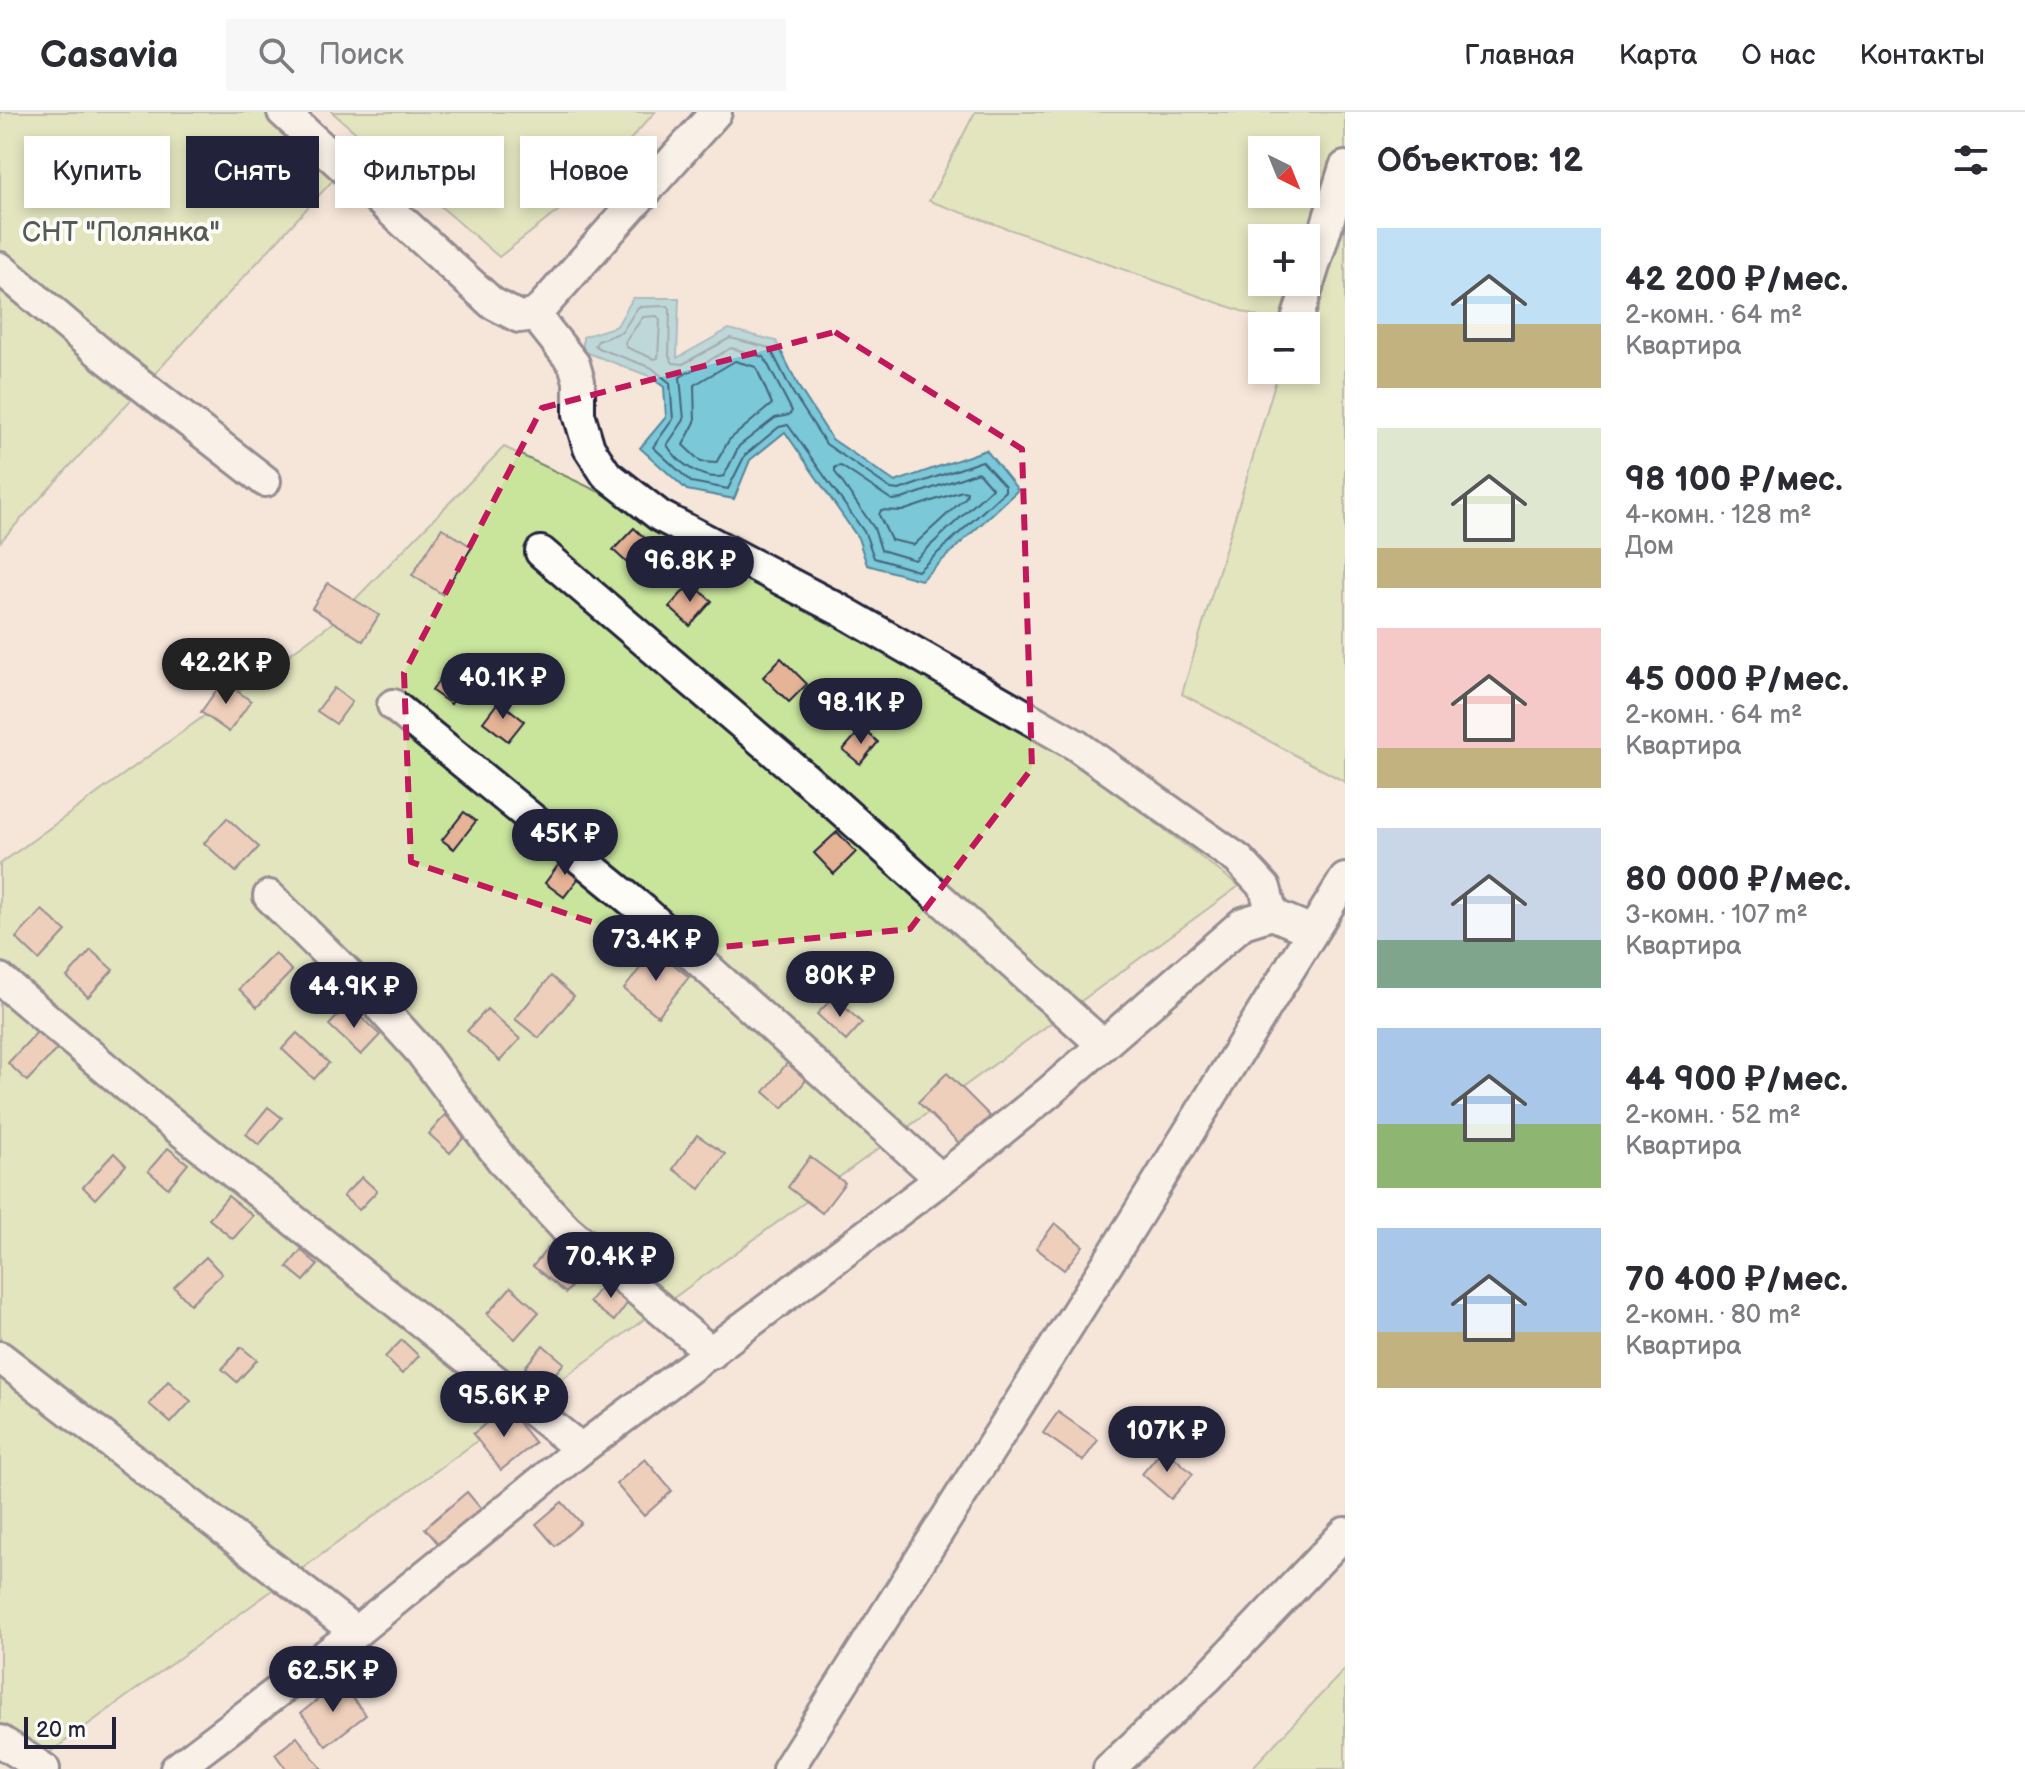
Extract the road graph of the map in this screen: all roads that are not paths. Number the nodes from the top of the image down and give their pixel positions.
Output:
1 (283, 112) edge
2 (716, 112) edge
3 (1345, 167) edge
4 (0, 268) edge
5 (1299, 312) edge
6 (535, 315) junction
7 (265, 481) dead end
8 (541, 552) dead end
9 (393, 705) dead end
10 (1345, 879) edge
11 (269, 896) dead end
12 (1272, 914) junction
13 (1312, 931) junction
14 (0, 979) edge
15 (1103, 1045) junction
16 (941, 1179) junction
17 (712, 1353) junction
18 (0, 1357) edge
19 (581, 1449) junction
20 (1345, 1533) edge
21 (356, 1632) junction
22 (0, 1741) edge
23 (1115, 1766) edge
24 (44, 1769) edge
25 (176, 1769) edge
26 (788, 1769) edge

1 - 6 street
2 - 6 street
3 - 5 street
4 - 7 street
6 - 12 street
8 - 15 street
9 - 16 street
10 - 13 street
11 - 17 street
12 - 13 street
12 - 15 street
13 - 26 street
14 - 19 street
15 - 16 street
16 - 17 street
17 - 19 street
18 - 21 street
19 - 21 street
20 - 23 street
21 - 25 street
22 - 24 street

